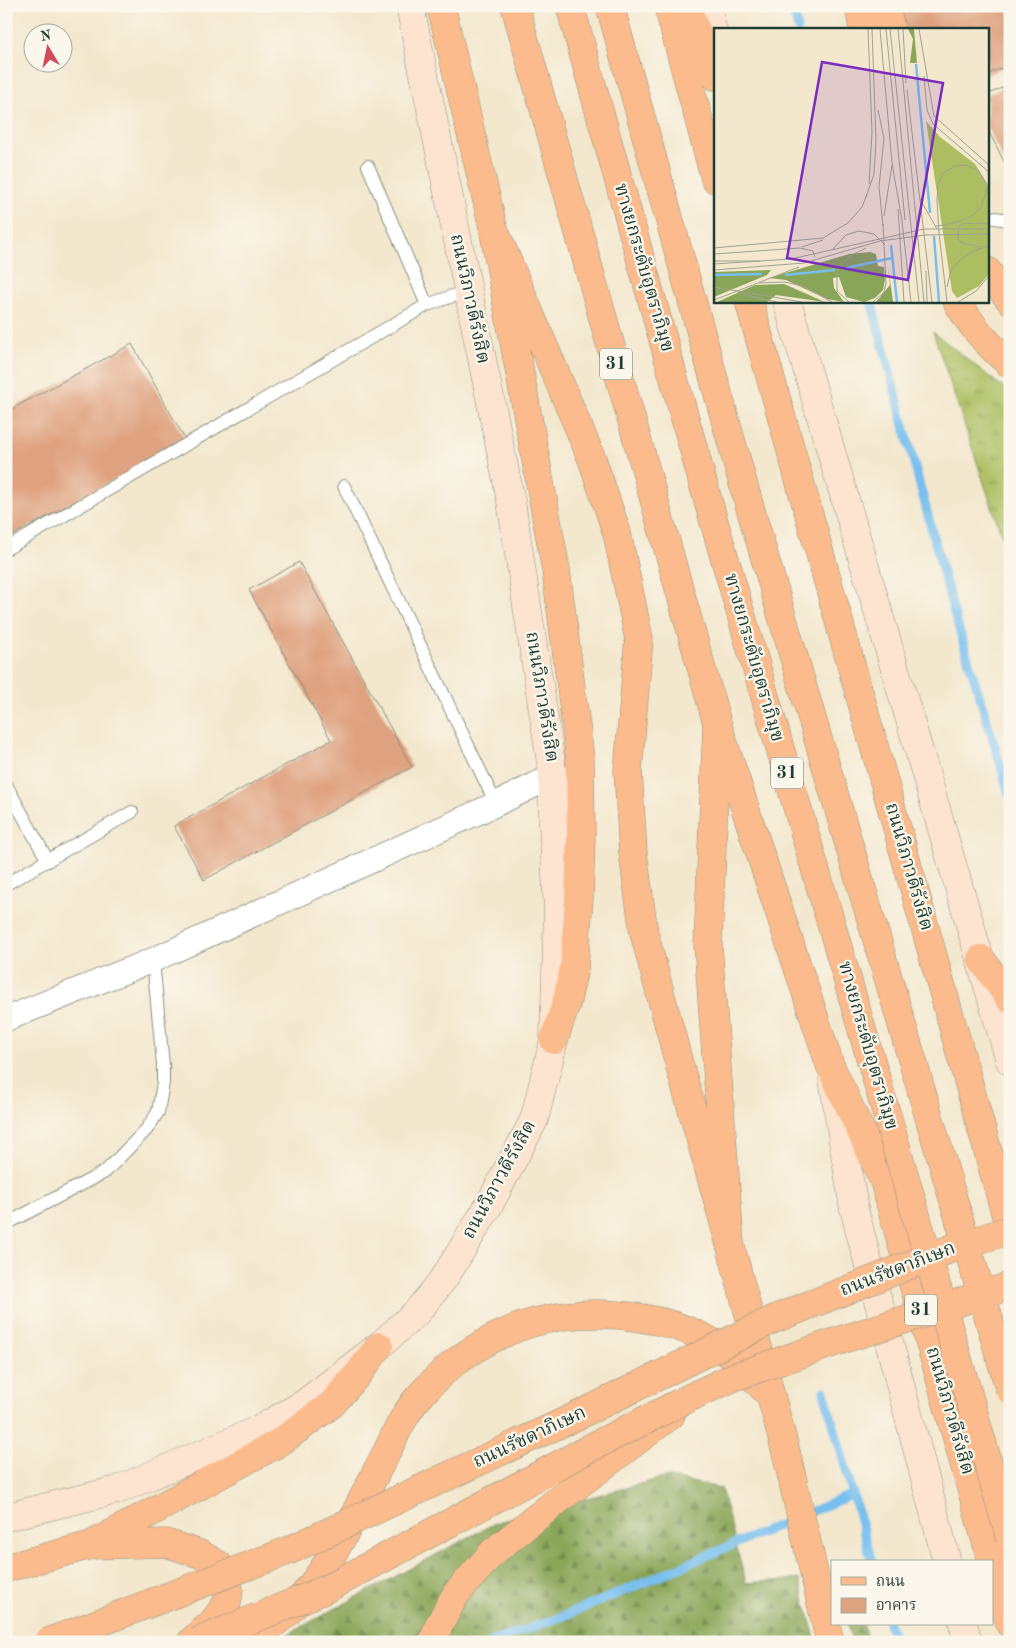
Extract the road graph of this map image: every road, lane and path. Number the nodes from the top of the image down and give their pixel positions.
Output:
1 (410, 6) edge
2 (441, 6) edge
3 (515, 6) edge
4 (570, 6) edge
5 (610, 6) edge
6 (668, 6) edge
7 (686, 6) edge
8 (706, 6) edge
9 (859, 6) edge
10 (885, 6) edge
11 (864, 28) edge
12 (891, 28) edge
13 (714, 36) edge
14 (714, 74) edge
15 (368, 166) dead end
16 (714, 175) edge
17 (988, 217) edge
18 (1010, 220) edge
19 (493, 227) junction
20 (988, 272) edge
21 (467, 290) junction
22 (1010, 300) edge
23 (749, 302) edge
24 (787, 302) edge
25 (958, 302) edge
26 (427, 305) junction
27 (1010, 364) edge
28 (344, 486) dead end
29 (6, 549) edge
30 (717, 722) junction
31 (554, 776) junction
32 (6, 785) edge
33 (496, 804) junction
34 (132, 812) dead end
35 (48, 861) junction
36 (6, 884) edge
37 (981, 959) junction
38 (152, 960) junction
39 (1010, 999) edge
40 (6, 1018) edge
41 (554, 1040) junction
42 (1010, 1061) edge
43 (830, 1065) junction
44 (6, 1224) edge
45 (1010, 1230) edge
46 (730, 1244) junction
47 (1010, 1286) edge
48 (379, 1346) junction
49 (1010, 1390) edge
50 (697, 1394) junction
51 (772, 1397) junction
52 (6, 1517) edge
53 (1010, 1538) edge
54 (92, 1545) junction
55 (946, 1560) edge
56 (991, 1560) edge
57 (6, 1568) edge
58 (994, 1569) edge
59 (1010, 1624) edge
60 (964, 1626) edge
61 (828, 1632) edge
62 (48, 1642) edge
63 (191, 1642) edge
64 (197, 1642) edge
65 (244, 1642) edge
66 (433, 1642) edge
67 (968, 1642) edge

1 - 21 main road, ถนนวิภาวดีรังสิต
2 - 19 main road
3 - 30 main road, ถนนวิภาวดีรังสิต / 31
4 - 53 main road, ทางยกระดับอุตราภิมุข / 31, bridge
5 - 49 main road, ทางยกระดับอุตราภิมุข / 31, bridge
6 - 16 main road
7 - 14 main road
8 - 13 main road
9 - 11 main road
10 - 12 main road
15 - 26 lane
17 - 18 lane
19 - 41 main road
19 - 46 main road
20 - 22 main road
21 - 26 lane
21 - 31 main road, ถนนวิภาวดีรังสิต
23 - 45 main road, ถนนวิภาวดีรังสิต
24 - 37 main road
25 - 27 main road
26 - 29 lane
28 - 33 lane
30 - 43 main road, ถนนวิภาวดีรังสิต / 31
30 - 46 main road
31 - 33 street
31 - 41 main road, ถนนวิภาวดีรังสิต
32 - 35 lane
33 - 38 street
34 - 35 lane
35 - 36 lane
37 - 39 main road
37 - 42 main road
38 - 40 street
38 - 44 lane
41 - 48 main road, ถนนวิภาวดีรังสิต
43 - 55 main road, ถนนวิภาวดีรังสิต / 31
43 - 56 main road, ถนนวิภาวดีรังสิต / 31
45 - 62 main road, ถนนรัชดาภิเษก, bridge
46 - 51 main road
47 - 50 main road, ถนนรัชดาภิเษก, bridge
48 - 52 main road, ถนนวิภาวดีรังสิต
48 - 54 main road
50 - 64 main road, ถนนรัชดาภิเษก, bridge
50 - 66 main road, bridge
51 - 61 main road
51 - 65 main road
54 - 57 main road
54 - 63 main road
58 - 59 main road, ถนนวิภาวดีรังสิต / 31
60 - 67 main road

